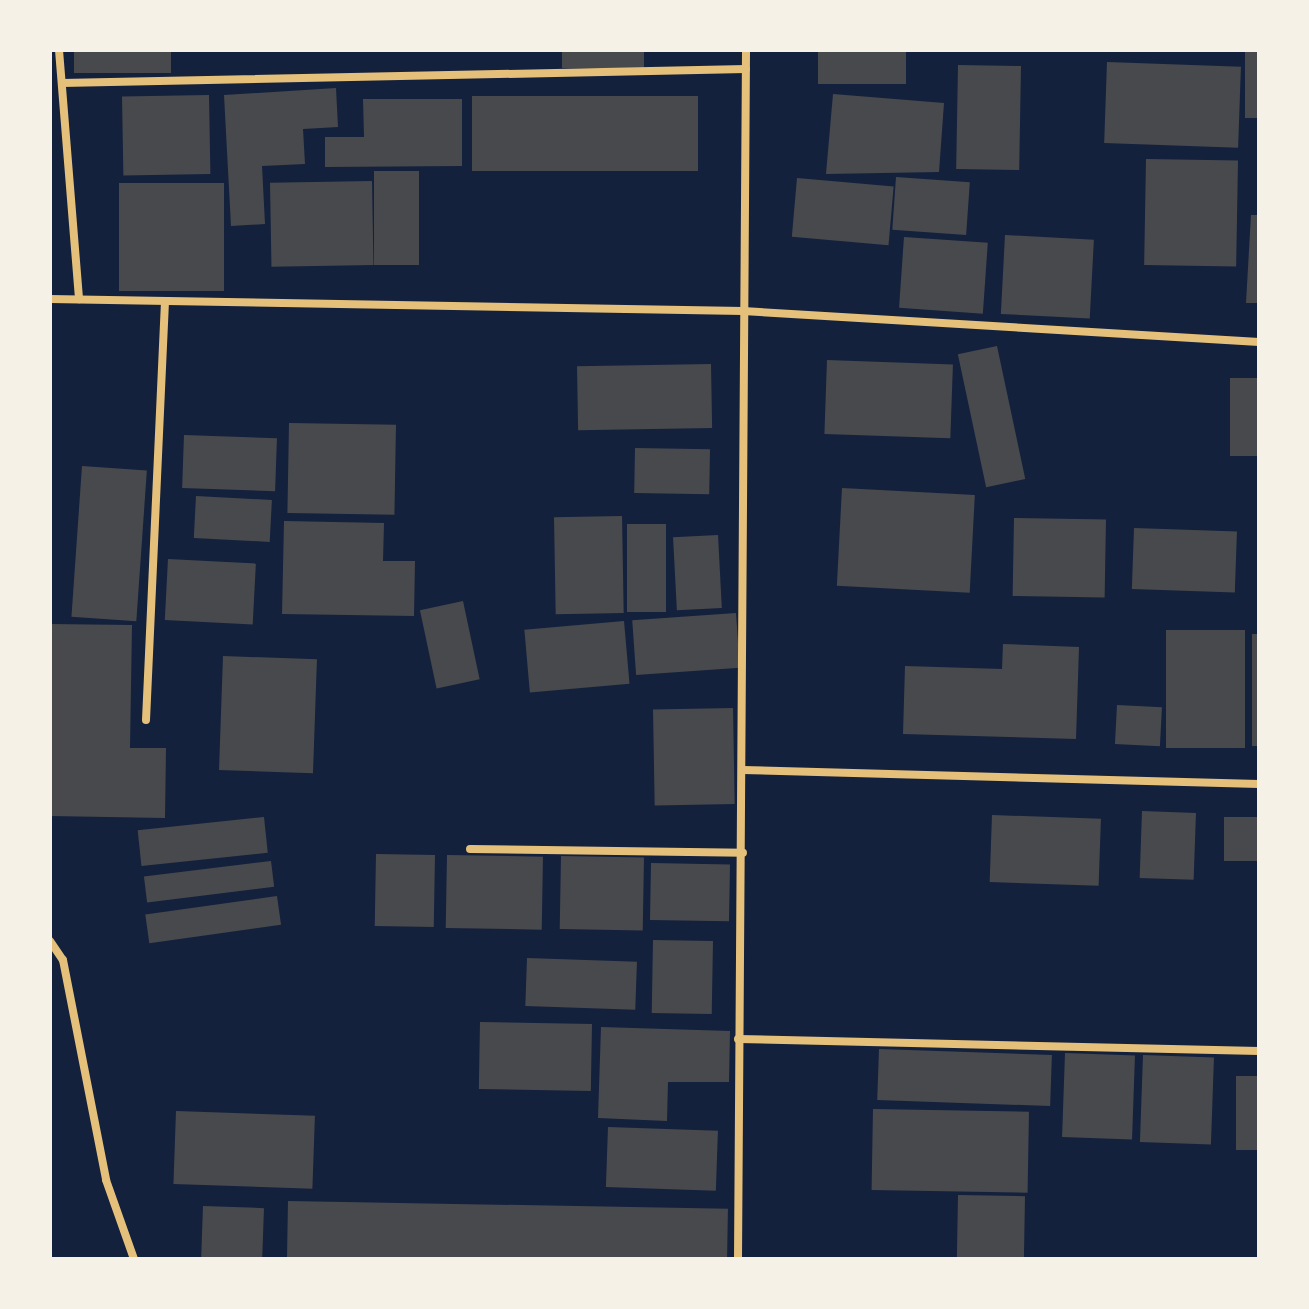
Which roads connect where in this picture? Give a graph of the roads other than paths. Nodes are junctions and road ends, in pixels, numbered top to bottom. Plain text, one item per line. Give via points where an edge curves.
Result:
1 (59, 50) edge
2 (746, 50) edge
3 (746, 69) junction
4 (62, 83) junction
5 (50, 299) edge
6 (79, 299) junction
7 (165, 301) junction
8 (743, 311) junction
9 (1259, 342) edge
10 (146, 720) dead end
11 (743, 770) junction
12 (1259, 784) edge
13 (470, 849) dead end
14 (743, 853) junction
15 (50, 941) edge
16 (738, 1039) junction
17 (1259, 1051) edge
18 (134, 1259) edge
19 (738, 1259) edge

1 - 4 street
2 - 3 street
3 - 4 street
3 - 8 street
4 - 6 street
5 - 6 street
6 - 7 street
7 - 8 street
7 - 10 street
8 - 9 street
8 - 11 street
11 - 12 street
11 - 14 street
13 - 14 street
14 - 16 street
15 - 18 street via 63,960 106,1180
16 - 17 street
16 - 19 street

